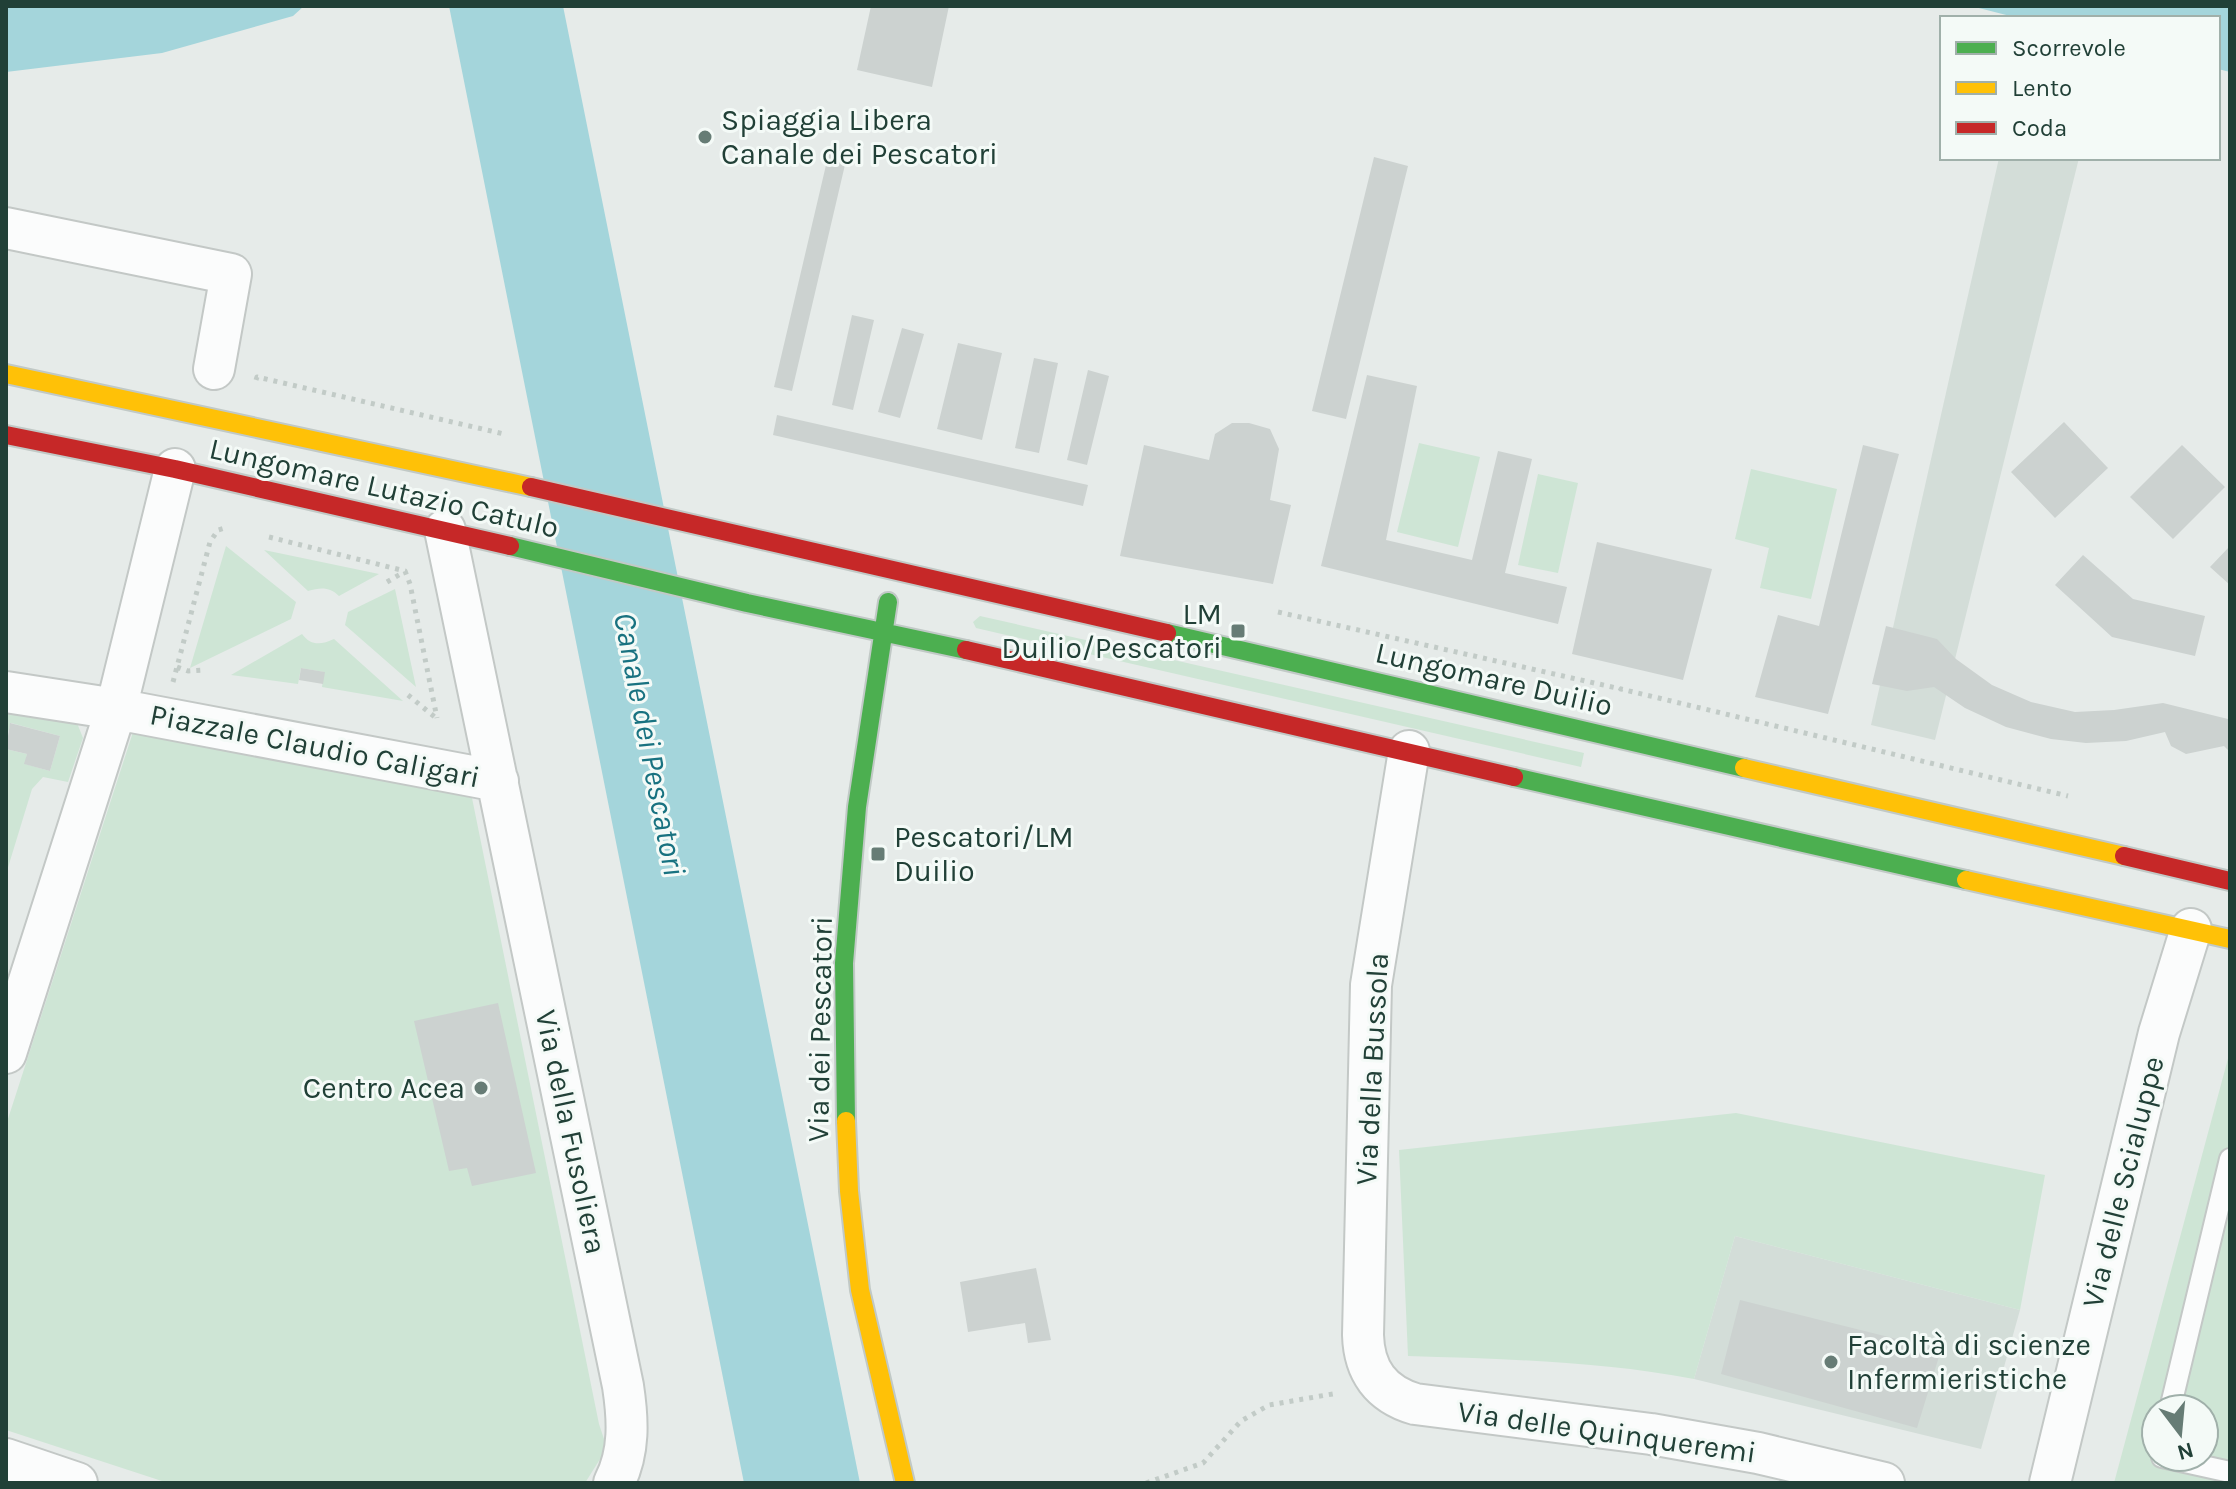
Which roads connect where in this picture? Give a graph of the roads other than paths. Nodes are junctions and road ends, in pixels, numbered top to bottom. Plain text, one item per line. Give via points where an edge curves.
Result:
1 (6, 228) edge
2 (214, 369) dead end
3 (6, 374) edge
4 (6, 435) edge
5 (175, 469) junction
6 (445, 530) junction
7 (744, 535) joint
8 (893, 573) junction
9 (882, 631) junction
10 (6, 692) edge
11 (116, 709) junction
12 (1409, 751) junction
13 (498, 781) junction
14 (2230, 881) edge
15 (2191, 929) junction
16 (2230, 939) edge
17 (6, 1053) edge
18 (2230, 1159) edge
19 (1380, 1386) joint
20 (2174, 1393) edge
21 (6, 1459) edge
22 (77, 1483) edge
23 (614, 1483) edge
24 (905, 1483) edge
25 (1884, 1483) edge
26 (2050, 1483) edge

1 - 2 street via 231,274
3 - 7 main road, Lungomare Lutazio Catulo via 246,422
4 - 5 main road, Lungomare Lutazio Catulo
5 - 6 main road, Lungomare Lutazio Catulo
5 - 11 street, Piazzale Claudio Caligari
6 - 9 main road, Lungomare Lutazio Catulo
6 - 13 street, Piazzale Claudio Caligari
7 - 8 main road, Lungomare Duilio
8 - 9 main road, Via dei Pescatori
8 - 14 main road, Lungomare Duilio
9 - 12 main road
9 - 24 main road, Via dei Pescatori via 857,807 844,963 846,1137 860,1290
10 - 11 street, Piazzale Claudio Caligari
11 - 13 street, Piazzale Claudio Caligari
11 - 17 street
12 - 15 main road
12 - 19 street, Via della Bussola via 1371,985 1363,1335 1364,1353
13 - 23 street, Via della Fusoliera via 623,1386 628,1431
15 - 16 main road
15 - 26 street, Via delle Scialuppe via 2159,1033
18 - 20 lane
19 - 25 street, Via delle Quinqueremi via 1415,1404 1663,1436
21 - 22 street

